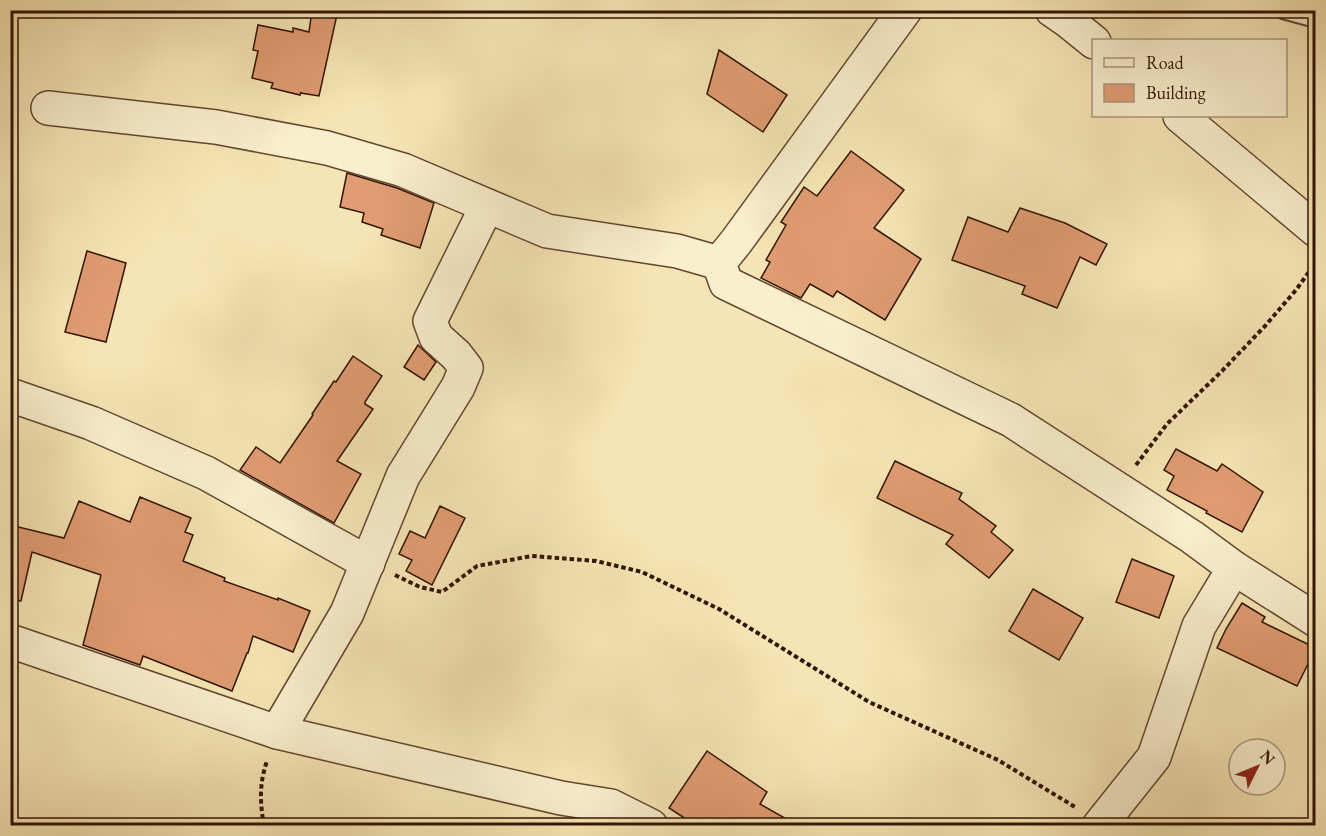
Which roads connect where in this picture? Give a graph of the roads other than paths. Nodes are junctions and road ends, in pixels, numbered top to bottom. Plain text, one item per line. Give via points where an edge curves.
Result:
1 (905, 10) edge
2 (1052, 10) edge
3 (1283, 10) edge
4 (1316, 19) edge
5 (1092, 40) edge
6 (48, 108) dead end
7 (1181, 117) edge
8 (487, 206) junction
9 (1316, 230) edge
10 (719, 263) junction
11 (10, 395) edge
12 (368, 563) junction
13 (1234, 568) junction
14 (1316, 620) edge
15 (10, 641) edge
16 (277, 732) junction
17 (1100, 824) edge
18 (651, 825) edge

1 - 10 street
2 - 5 street
3 - 4 lane
6 - 8 street via 216,127 327,148 402,170
7 - 9 street
8 - 10 street via 547,231 677,251
8 - 12 street via 430,321 436,337 466,368 403,476
10 - 13 street via 726,283 1011,420
11 - 12 street via 91,423 207,473
12 - 16 street via 347,613
13 - 14 street
13 - 17 street via 1199,626 1154,757
15 - 16 street
16 - 18 street via 610,806

